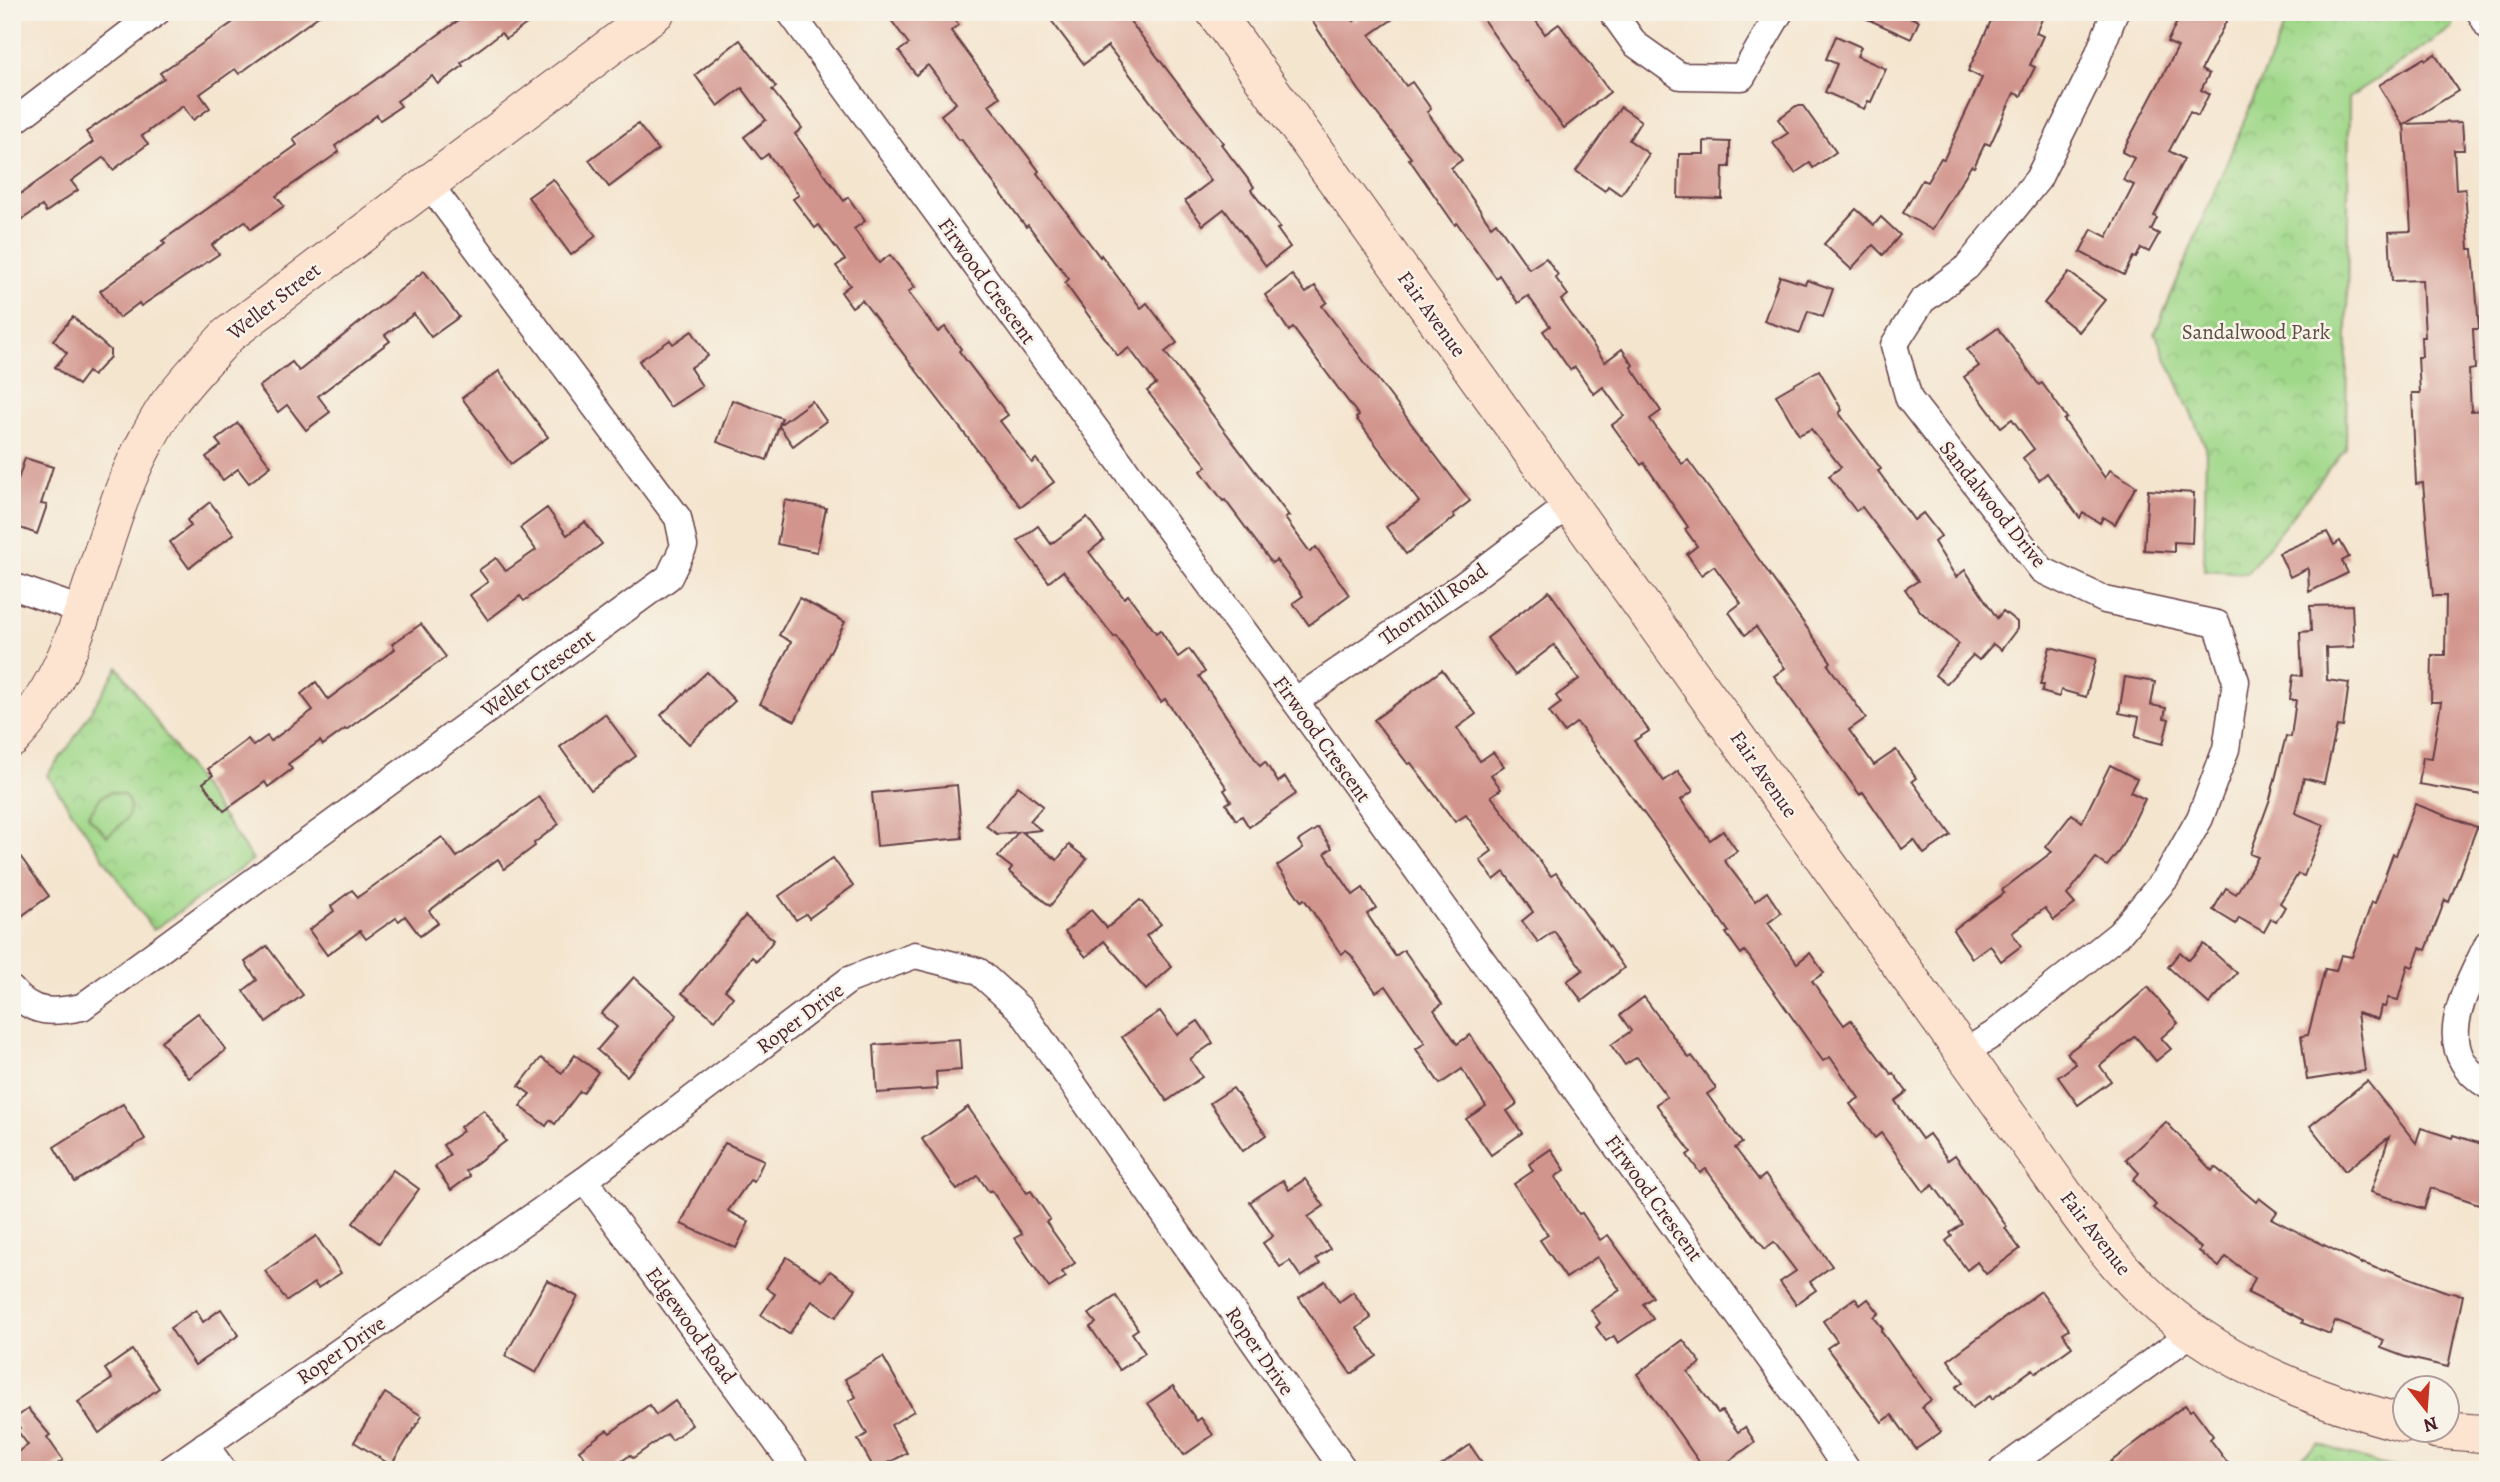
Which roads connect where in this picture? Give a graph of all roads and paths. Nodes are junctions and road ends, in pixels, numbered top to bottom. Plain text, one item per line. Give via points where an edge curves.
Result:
1 (157, 12) edge
2 (656, 12) edge
3 (790, 12) edge
4 (1215, 12) edge
5 (1612, 12) edge
6 (1780, 12) edge
7 (2115, 12) edge
8 (2480, 12) edge
9 (2488, 26) edge
10 (13, 120) edge
11 (429, 184) junction
12 (1569, 505) junction
13 (12, 586) edge
14 (84, 611) junction
15 (1295, 701) junction
16 (12, 739) edge
17 (2488, 943) edge
18 (12, 990) edge
19 (1963, 1053) junction
20 (2488, 1086) edge
21 (585, 1180) junction
22 (2193, 1332) junction
23 (2392, 1420) edge
24 (2462, 1432) edge
25 (2488, 1434) edge
26 (205, 1445) junction
27 (170, 1470) edge
28 (223, 1470) edge
29 (797, 1470) edge
30 (1344, 1470) edge
31 (1847, 1470) edge
32 (2002, 1470) edge

1 - 10 street
2 - 11 street, Weller Street
3 - 15 street, Firwood Crescent
4 - 12 street, Fair Avenue
5 - 6 street via 1635,44 1680,76 1742,77
7 - 19 street, Sandalwood Drive via 2038,179 1967,267 1922,301 1894,345 1909,399 2042,570 2105,600 2217,624 2236,681 2225,749 2200,818 2166,878 2119,934 1994,1034
8 - 9 street
11 - 14 street, Weller Street via 228,335 170,401 128,478
11 - 18 street, Weller Crescent via 678,518 684,546 669,577 82,1007 53,1013 22,1002
12 - 15 street, Thornhill Road via 1462,586
12 - 19 street, Fair Avenue
13 - 14 street
14 - 16 street, Weller Street via 60,671 28,723
15 - 31 street, Firwood Crescent
17 - 20 street via 2454,1025 2455,1046 2472,1075
19 - 22 street, Fair Avenue via 2108,1253 2153,1300
21 - 26 street, Roper Drive
21 - 29 street, Edgewood Road
21 - 30 street, Roper Drive via 849,980 915,955 978,971 1021,1010
22 - 23 street, Fair Avenue via 2238,1362 2284,1384
22 - 32 street
24 - 25 street
26 - 27 street, Roper Drive
26 - 28 street

